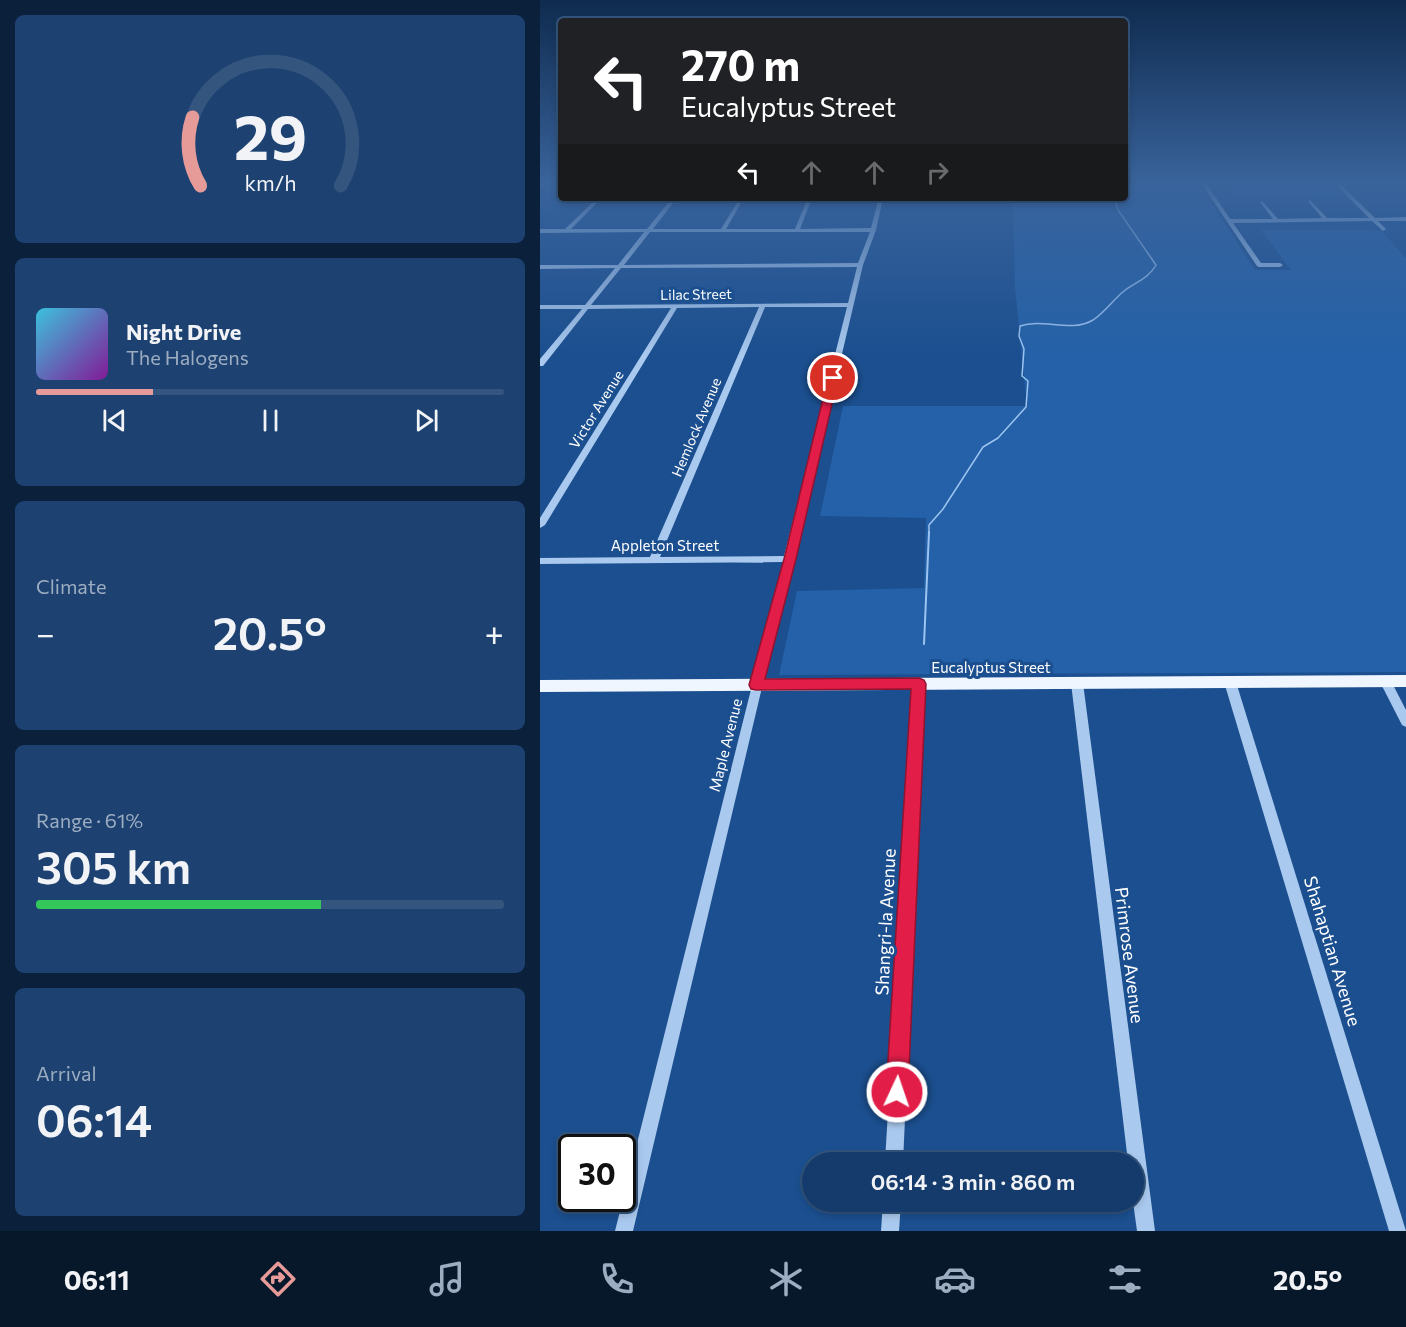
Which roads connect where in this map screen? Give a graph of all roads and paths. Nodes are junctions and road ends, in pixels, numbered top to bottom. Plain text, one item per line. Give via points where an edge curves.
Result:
1 (642, 240) edge
2 (869, 240) edge
3 (1242, 240) edge
4 (860, 265) junction
5 (1280, 265) dead end
6 (540, 267) edge
7 (619, 267) junction
8 (763, 305) junction
9 (851, 305) junction
10 (675, 306) junction
11 (540, 307) edge
12 (586, 307) junction
13 (540, 364) edge
14 (540, 525) edge
15 (790, 559) junction
16 (654, 560) junction
17 (540, 561) edge
18 (1386, 681) junction
19 (1406, 681) edge
20 (1230, 682) junction
21 (1077, 683) junction
22 (919, 684) junction
23 (756, 685) junction
24 (540, 686) edge
25 (1406, 722) edge
26 (895, 1152) edge
27 (891, 1212) edge
28 (624, 1231) edge
29 (890, 1231) edge
30 (1146, 1231) edge
31 (1398, 1231) edge

1 - 7 street
2 - 4 street, Maple Avenue
3 - 5 street via 1259,265
4 - 7 street
4 - 9 street, Maple Avenue
6 - 7 street
7 - 12 street
8 - 9 street, Lilac Street
8 - 10 street, Lilac Street
8 - 16 street, Hemlock Avenue
9 - 15 street, Maple Avenue
10 - 12 street, Lilac Street
10 - 14 street, Victor Avenue
11 - 12 street, Lilac Street
12 - 13 street
15 - 16 street, Appleton Street
15 - 23 street, Maple Avenue
16 - 17 street, Appleton Street
18 - 19 main road, Eucalyptus Street
18 - 20 main road, Eucalyptus Street
18 - 25 street
20 - 21 main road, Eucalyptus Street
20 - 31 street, Shahaptian Avenue
21 - 22 main road, Eucalyptus Street
21 - 30 street, Primrose Avenue
22 - 23 main road, Eucalyptus Street
22 - 26 street, Shangri-la Avenue
23 - 24 main road, Eucalyptus Street
23 - 28 street, Maple Avenue
27 - 29 street

